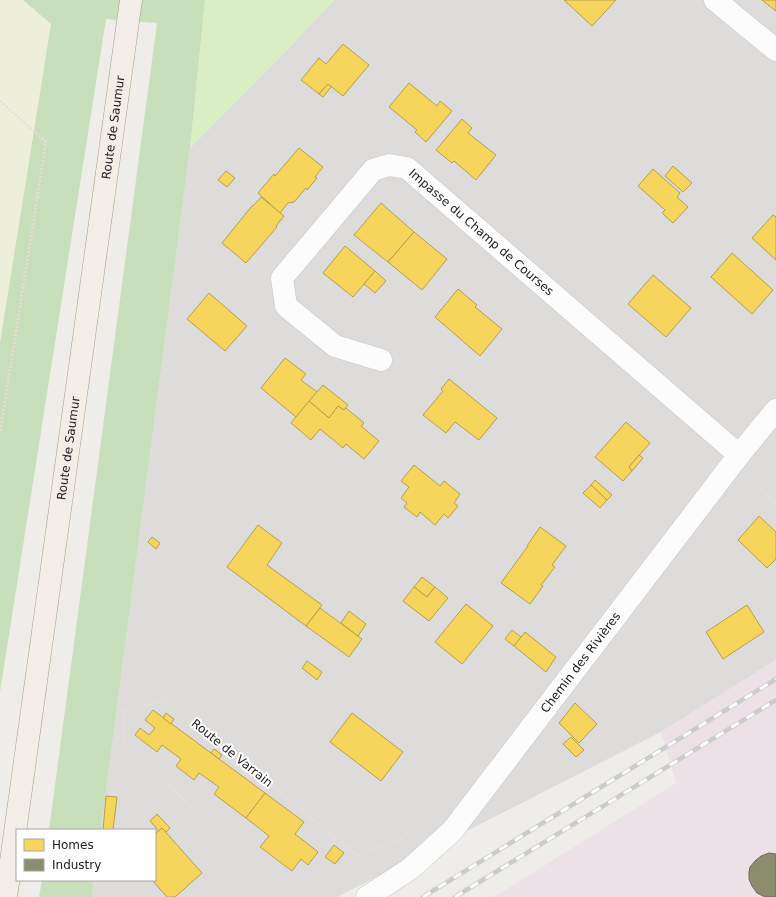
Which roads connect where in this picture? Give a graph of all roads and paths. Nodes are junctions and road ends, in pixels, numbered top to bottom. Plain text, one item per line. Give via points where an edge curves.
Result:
1 (131, 0) edge
2 (715, 0) edge
3 (776, 50) edge
4 (0, 101) edge
5 (381, 360) dead end
6 (776, 410) edge
7 (0, 433) edge
8 (740, 455) junction
9 (776, 505) edge
10 (214, 826) dead end
11 (414, 832) dead end
12 (6, 897) edge
13 (367, 897) edge

1 - 12 main road, Route de Saumur
2 - 3 street
4 - 7 path via 46,142
5 - 8 street, Impasse du Champ de Courses via 335,346 286,306 282,278 373,170 389,165 406,168
6 - 8 street, Chemin des Rivières
8 - 9 path via 751,482
8 - 13 street, Chemin des Rivières via 452,831 410,869
10 - 11 path, Route de Varrain via 123,746 125,711 165,699 358,856

